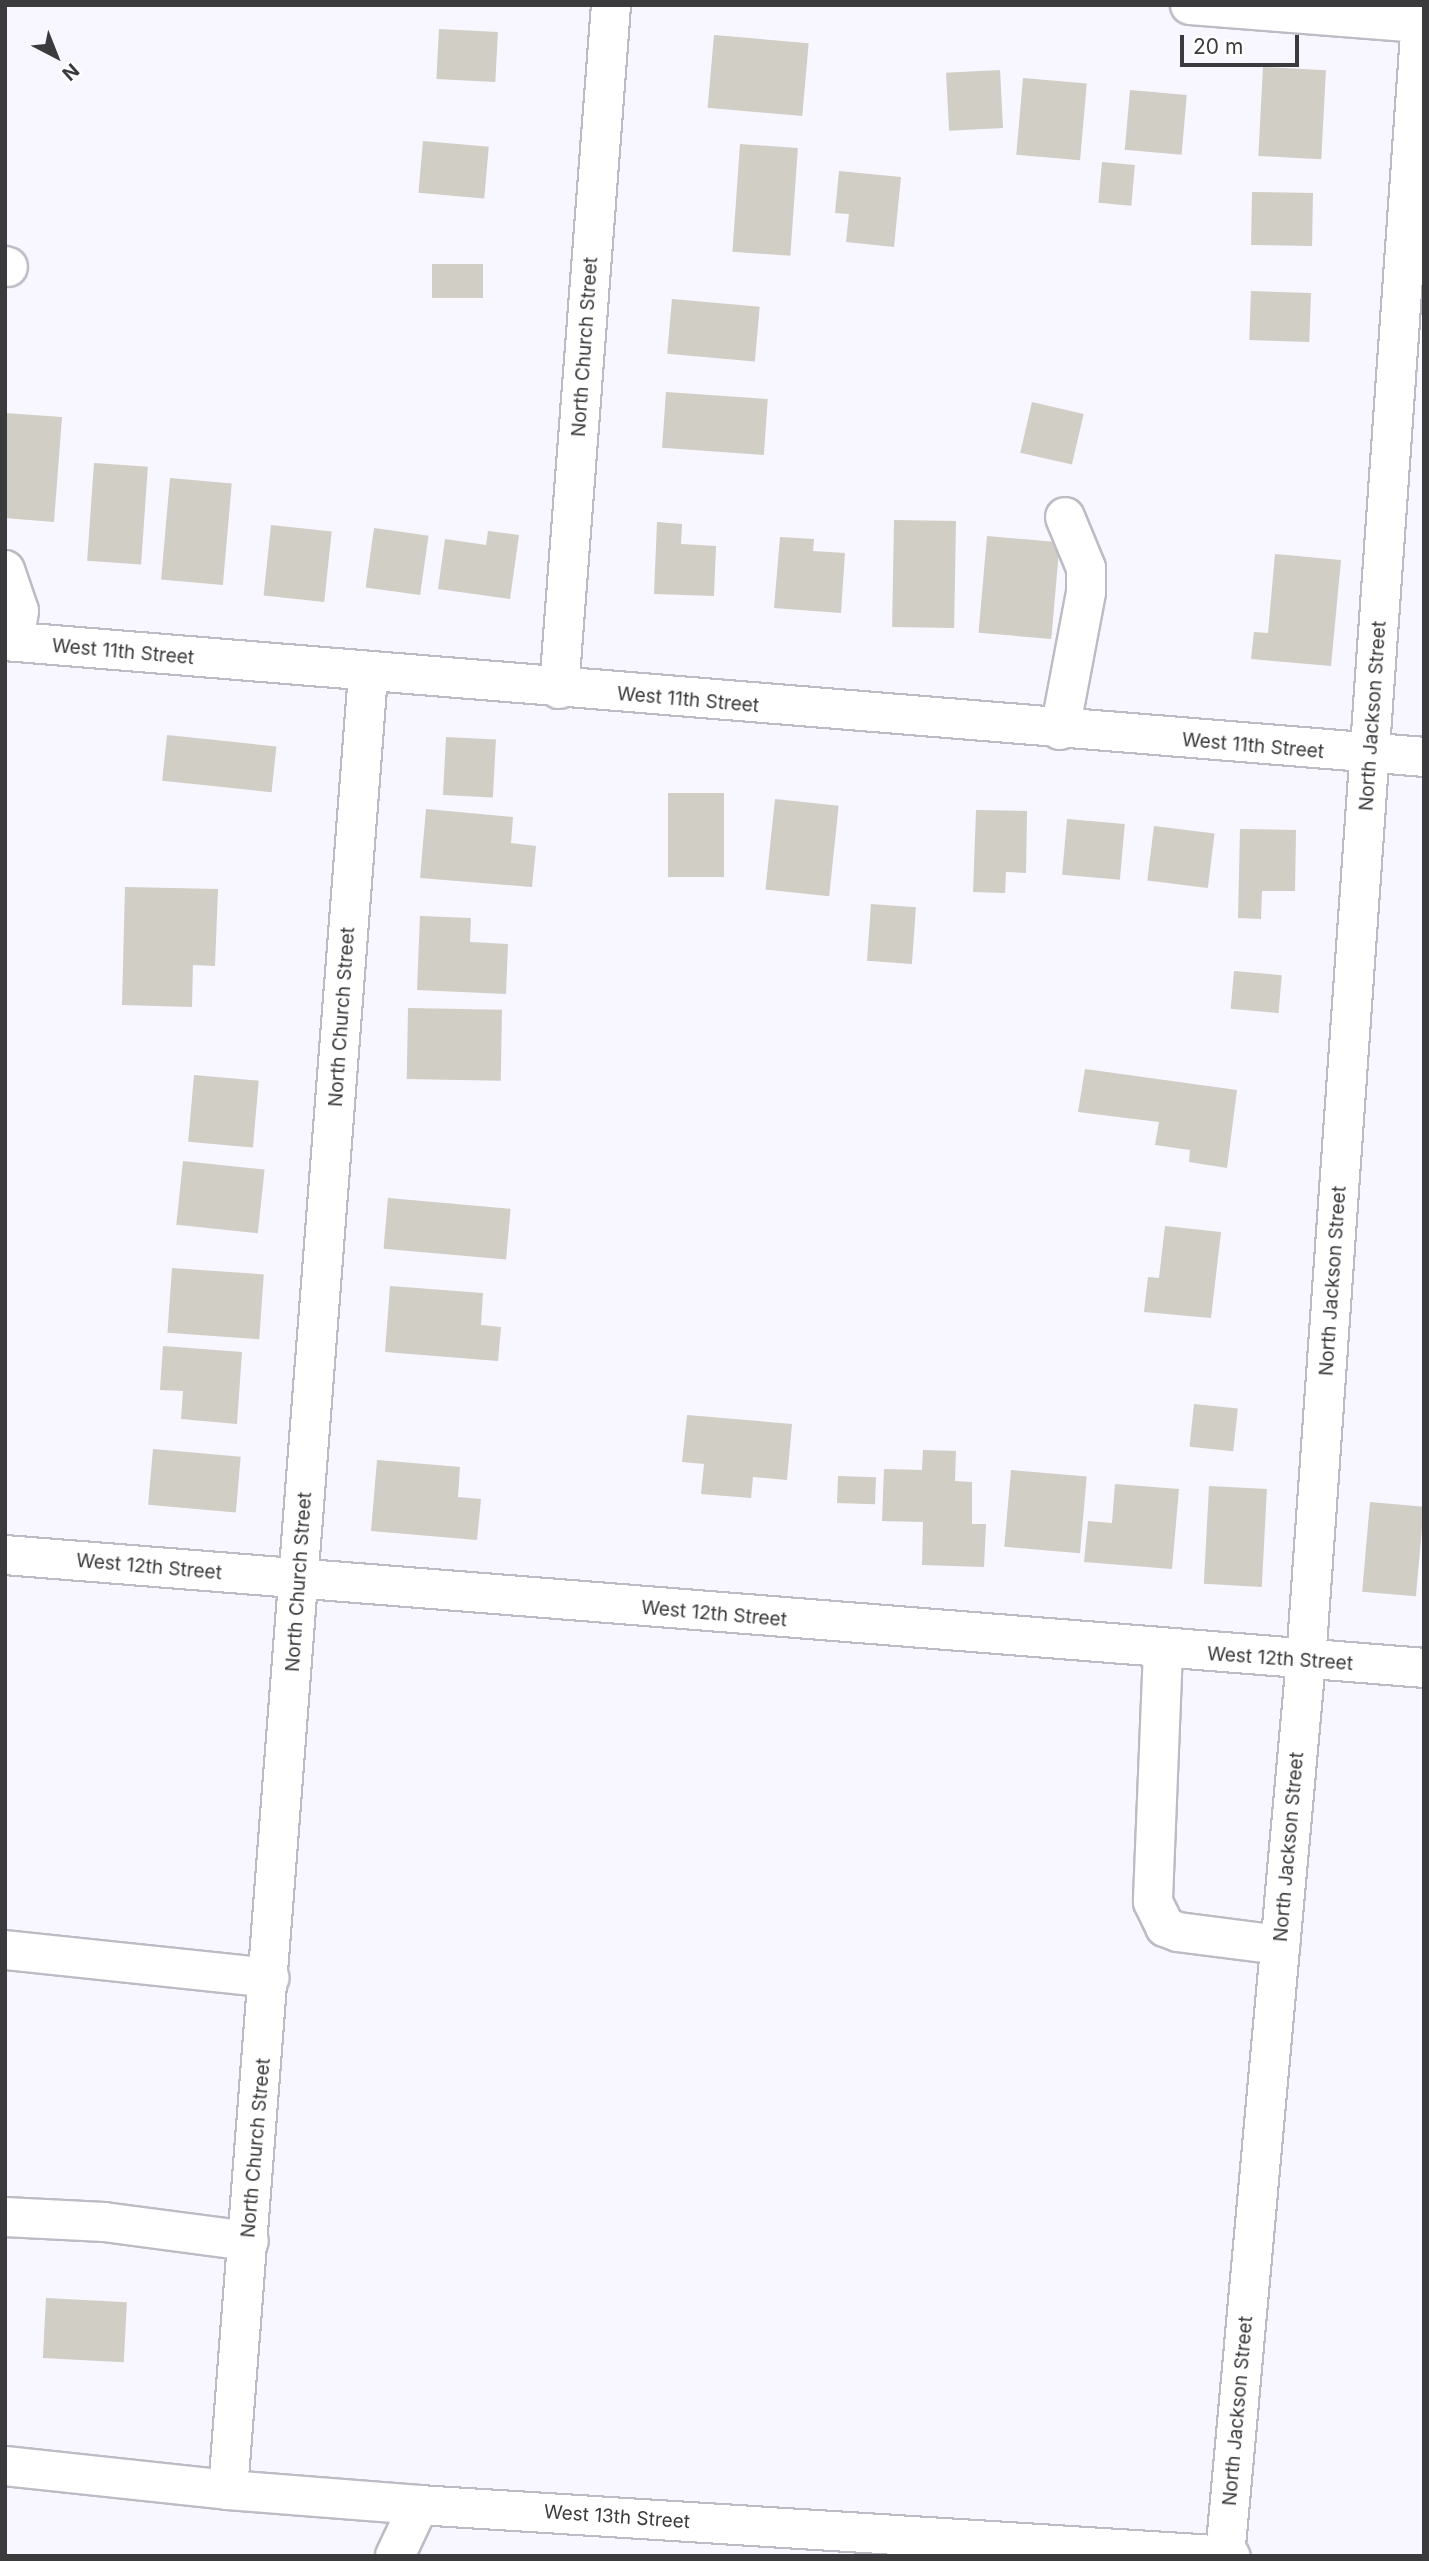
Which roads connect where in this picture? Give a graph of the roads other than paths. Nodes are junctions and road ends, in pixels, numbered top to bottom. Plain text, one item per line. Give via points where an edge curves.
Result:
1 (611, 5) edge
2 (1190, 5) edge
3 (1421, 14) edge
4 (1065, 517) dead end
5 (5, 570) edge
6 (10, 641) edge
7 (368, 674) junction
8 (559, 689) junction
9 (1060, 730) junction
10 (1370, 756) junction
11 (1424, 757) edge
12 (5, 1555) edge
13 (299, 1580) junction
14 (1163, 1650) junction
15 (1306, 1661) junction
16 (1424, 1668) edge
17 (1280, 1945) junction
18 (5, 1950) edge
19 (270, 1978) junction
20 (5, 2217) edge
21 (249, 2241) junction
22 (5, 2466) edge
23 (228, 2490) junction
24 (419, 2505) junction
25 (395, 2556) edge
26 (1226, 2556) edge

1 - 8 street, North Church Street
2 - 3 street
3 - 10 street, North Jackson Street
4 - 9 street via 1086,568 1086,592
5 - 6 street via 19,611
6 - 7 street, West 11th Street
7 - 8 street, West 11th Street
7 - 13 street, North Church Street
8 - 9 street, West 11th Street
9 - 10 street, West 11th Street
10 - 11 street, West 11th Street
10 - 15 street, North Jackson Street
12 - 13 street, West 12th Street
13 - 14 street, West 12th Street
13 - 19 street, North Church Street
14 - 15 street, West 12th Street
14 - 17 street via 1153,1902 1165,1927 1178,1932
15 - 16 street, West 12th Street
15 - 17 street, North Jackson Street
17 - 26 street, North Jackson Street
18 - 19 street
19 - 21 street, North Church Street
20 - 21 street via 104,2222
21 - 23 street, North Church Street
22 - 23 street, West 13th Street
23 - 24 street, West 13th Street
24 - 25 street
24 - 26 street, West 13th Street

